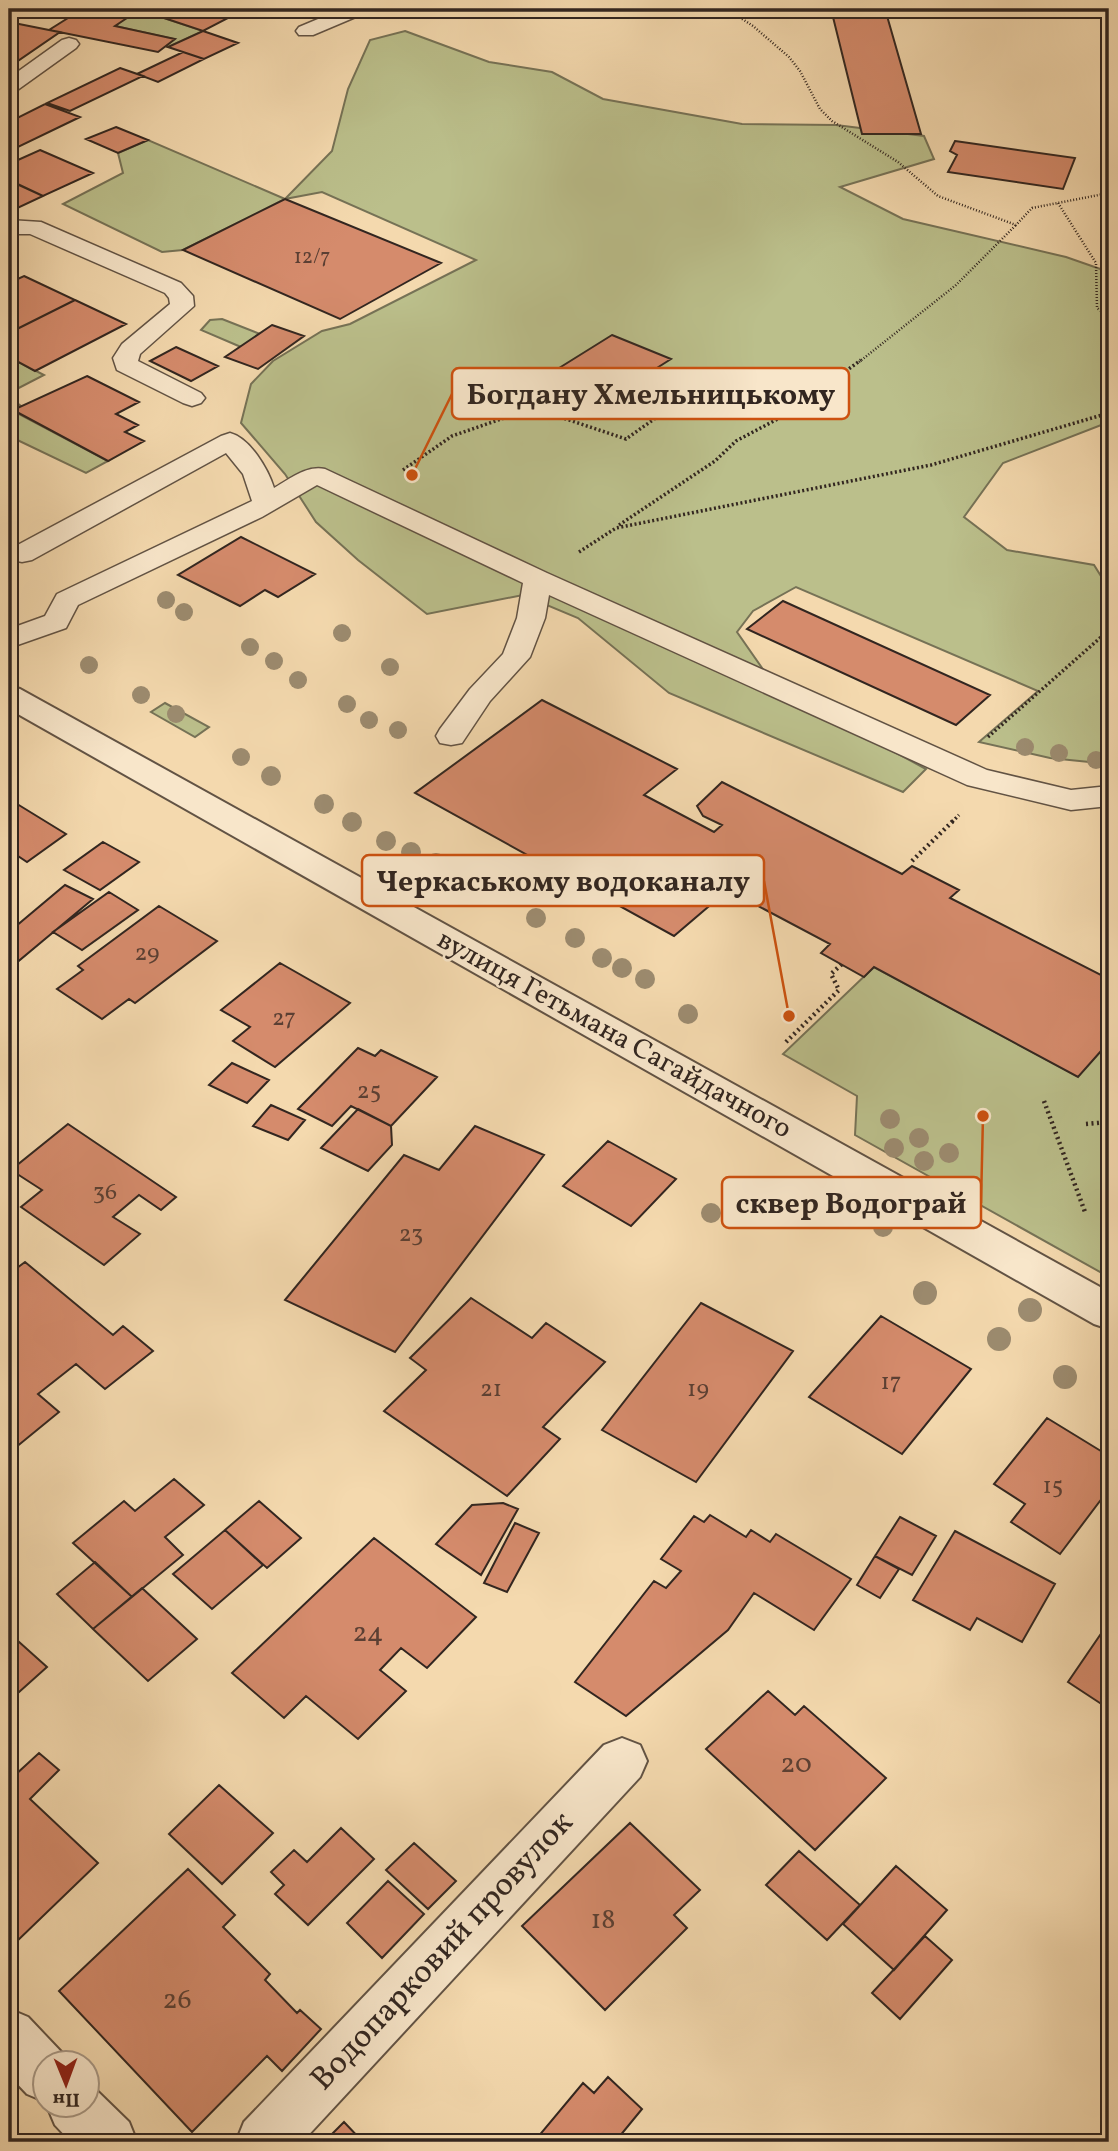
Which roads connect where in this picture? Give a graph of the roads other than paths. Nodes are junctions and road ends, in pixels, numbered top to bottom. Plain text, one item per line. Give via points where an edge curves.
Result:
1 (358, 9) edge
2 (306, 31) dead end
3 (69, 44) dead end
4 (9, 87) edge
5 (9, 226) edge
6 (192, 398) dead end
7 (266, 503) junction
8 (22, 555) dead end
9 (537, 579) junction
10 (9, 639) edge
11 (9, 696) edge
12 (451, 736) dead end
13 (1109, 796) edge
14 (1109, 1312) edge
15 (622, 1761) dead end
16 (9, 2036) edge
17 (32, 2060) edge
18 (88, 2120) edge
19 (109, 2142) edge
20 (264, 2142) edge

1 - 2 lane
3 - 4 lane
5 - 6 lane via 33,227 173,288 181,296 182,306 131,349 126,365
7 - 8 lane via 256,473 230,440
7 - 9 lane via 316,475
7 - 10 lane via 67,600 56,622
9 - 12 lane via 531,618 516,657 480,695
9 - 13 lane via 978,778 1071,800
11 - 14 street, вулиця Гетьмана Сагайдачного
15 - 20 street, Водопарковий провулок
16 - 17 street
18 - 19 street

